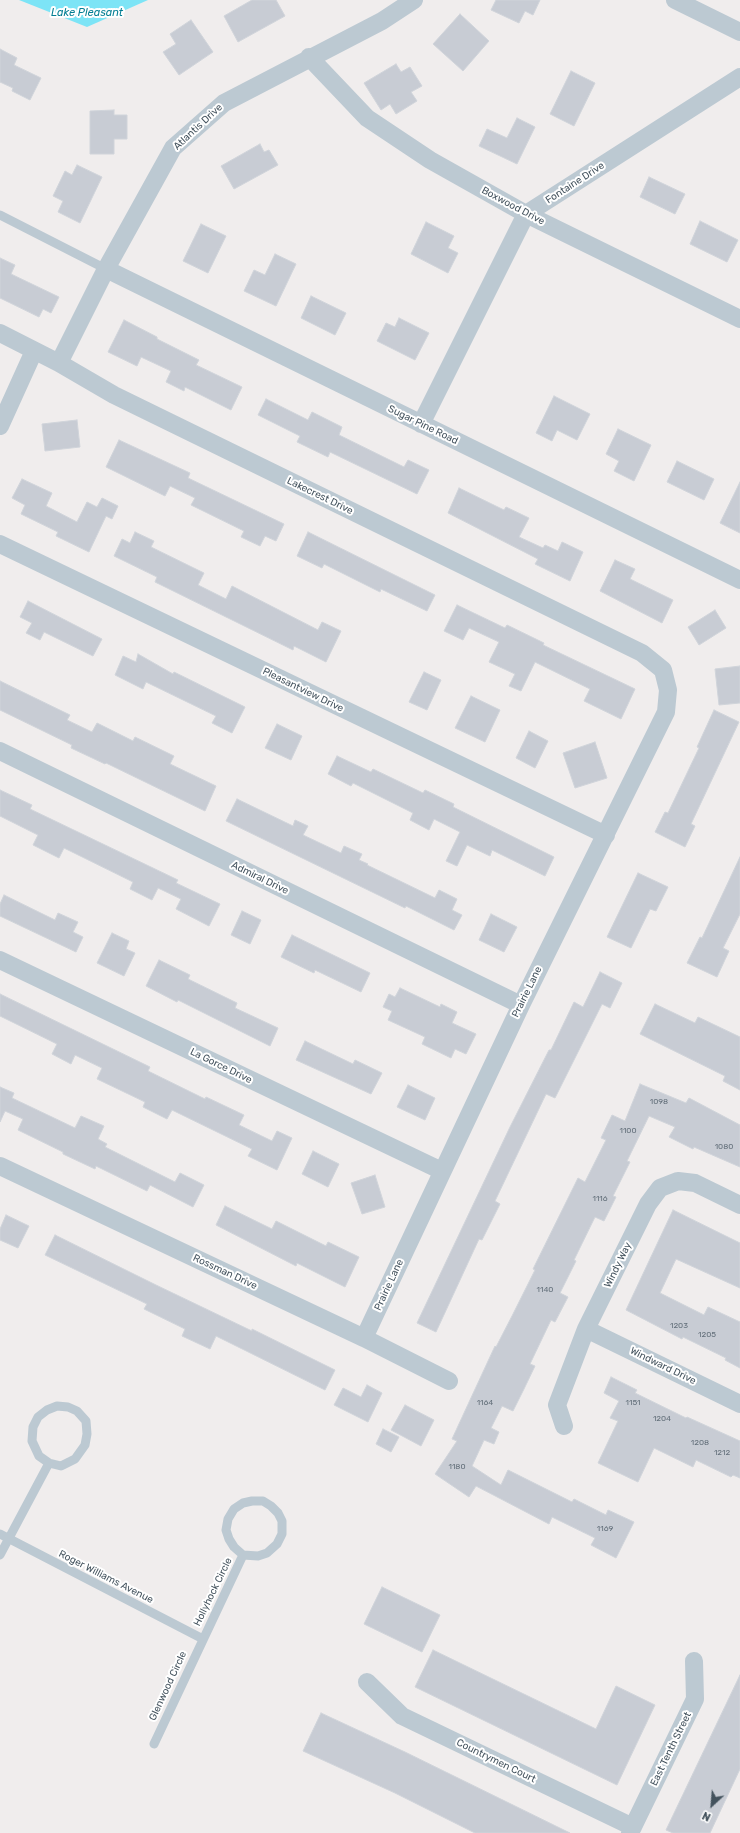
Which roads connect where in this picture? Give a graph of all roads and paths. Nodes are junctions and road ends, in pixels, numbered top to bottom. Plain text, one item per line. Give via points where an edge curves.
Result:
1 (414, 0) edge
2 (675, 0) edge
3 (740, 32) edge
4 (309, 57) junction
5 (740, 77) edge
6 (0, 214) edge
7 (526, 214) junction
8 (106, 269) junction
9 (740, 319) edge
10 (0, 334) edge
11 (34, 351) junction
12 (59, 363) junction
13 (421, 424) junction
14 (0, 426) edge
15 (0, 544) edge
16 (740, 580) edge
17 (642, 653) joint
18 (0, 751) edge
19 (606, 835) junction
20 (0, 960) edge
21 (521, 1005) junction
22 (0, 1166) edge
23 (442, 1171) junction
24 (740, 1205) edge
25 (586, 1329) junction
26 (364, 1338) junction
27 (449, 1381) dead end
28 (740, 1404) edge
29 (564, 1426) dead end
30 (49, 1463) junction
31 (4, 1536) edge
32 (0, 1555) edge
33 (242, 1555) junction
34 (203, 1639) junction
35 (694, 1661) dead end
36 (367, 1682) dead end
37 (154, 1744) dead end
38 (632, 1830) edge

1 - 4 street, Atlantis Drive via 382,21
2 - 3 street
4 - 7 street, Boxwood Drive via 367,118 430,160
4 - 8 street, Atlantis Drive via 224,103 173,148
5 - 7 street, Fontaine Drive
6 - 8 lane
7 - 9 street, Boxwood Drive
7 - 13 street
8 - 12 street, Atlantis Drive
8 - 13 street, Sugar Pine Road
10 - 11 street, Lakecrest Drive
11 - 12 street, Lakecrest Drive
11 - 14 street
12 - 17 street, Lakecrest Drive via 114,395
13 - 16 street, Sugar Pine Road
15 - 19 street, Pleasantview Drive
17 - 19 street, Prairie Lane via 663,670 668,690 666,712
18 - 21 street, Admiral Drive
19 - 21 street, Prairie Lane
20 - 23 street, La Gorce Drive
21 - 23 street, Prairie Lane
22 - 26 street, Rossman Drive
23 - 26 street, Prairie Lane
24 - 25 street, Windy Way via 695,1183 678,1181 660,1188 648,1204
25 - 28 street, Windward Drive
25 - 29 street, Windy Way via 557,1405
26 - 27 street, Rossman Drive
30 - 30 lane via 62,1466 75,1459 85,1445 86,1421 77,1411 68,1407 57,1406 46,1410 32,1427 32,1441 39,1456
30 - 31 lane
31 - 32 lane
31 - 34 lane, Roger Williams Avenue
33 - 33 lane, Hollyhock Circle via 258,1556 267,1553 277,1544 282,1534 282,1521 278,1513 263,1501 243,1503 234,1509 228,1519 226,1530 229,1539
33 - 34 lane, Hollyhock Circle
34 - 37 lane, Glenwood Circle
35 - 38 street, East Tenth Street via 696,1699
36 - 38 street, Countrymen Court via 402,1716

